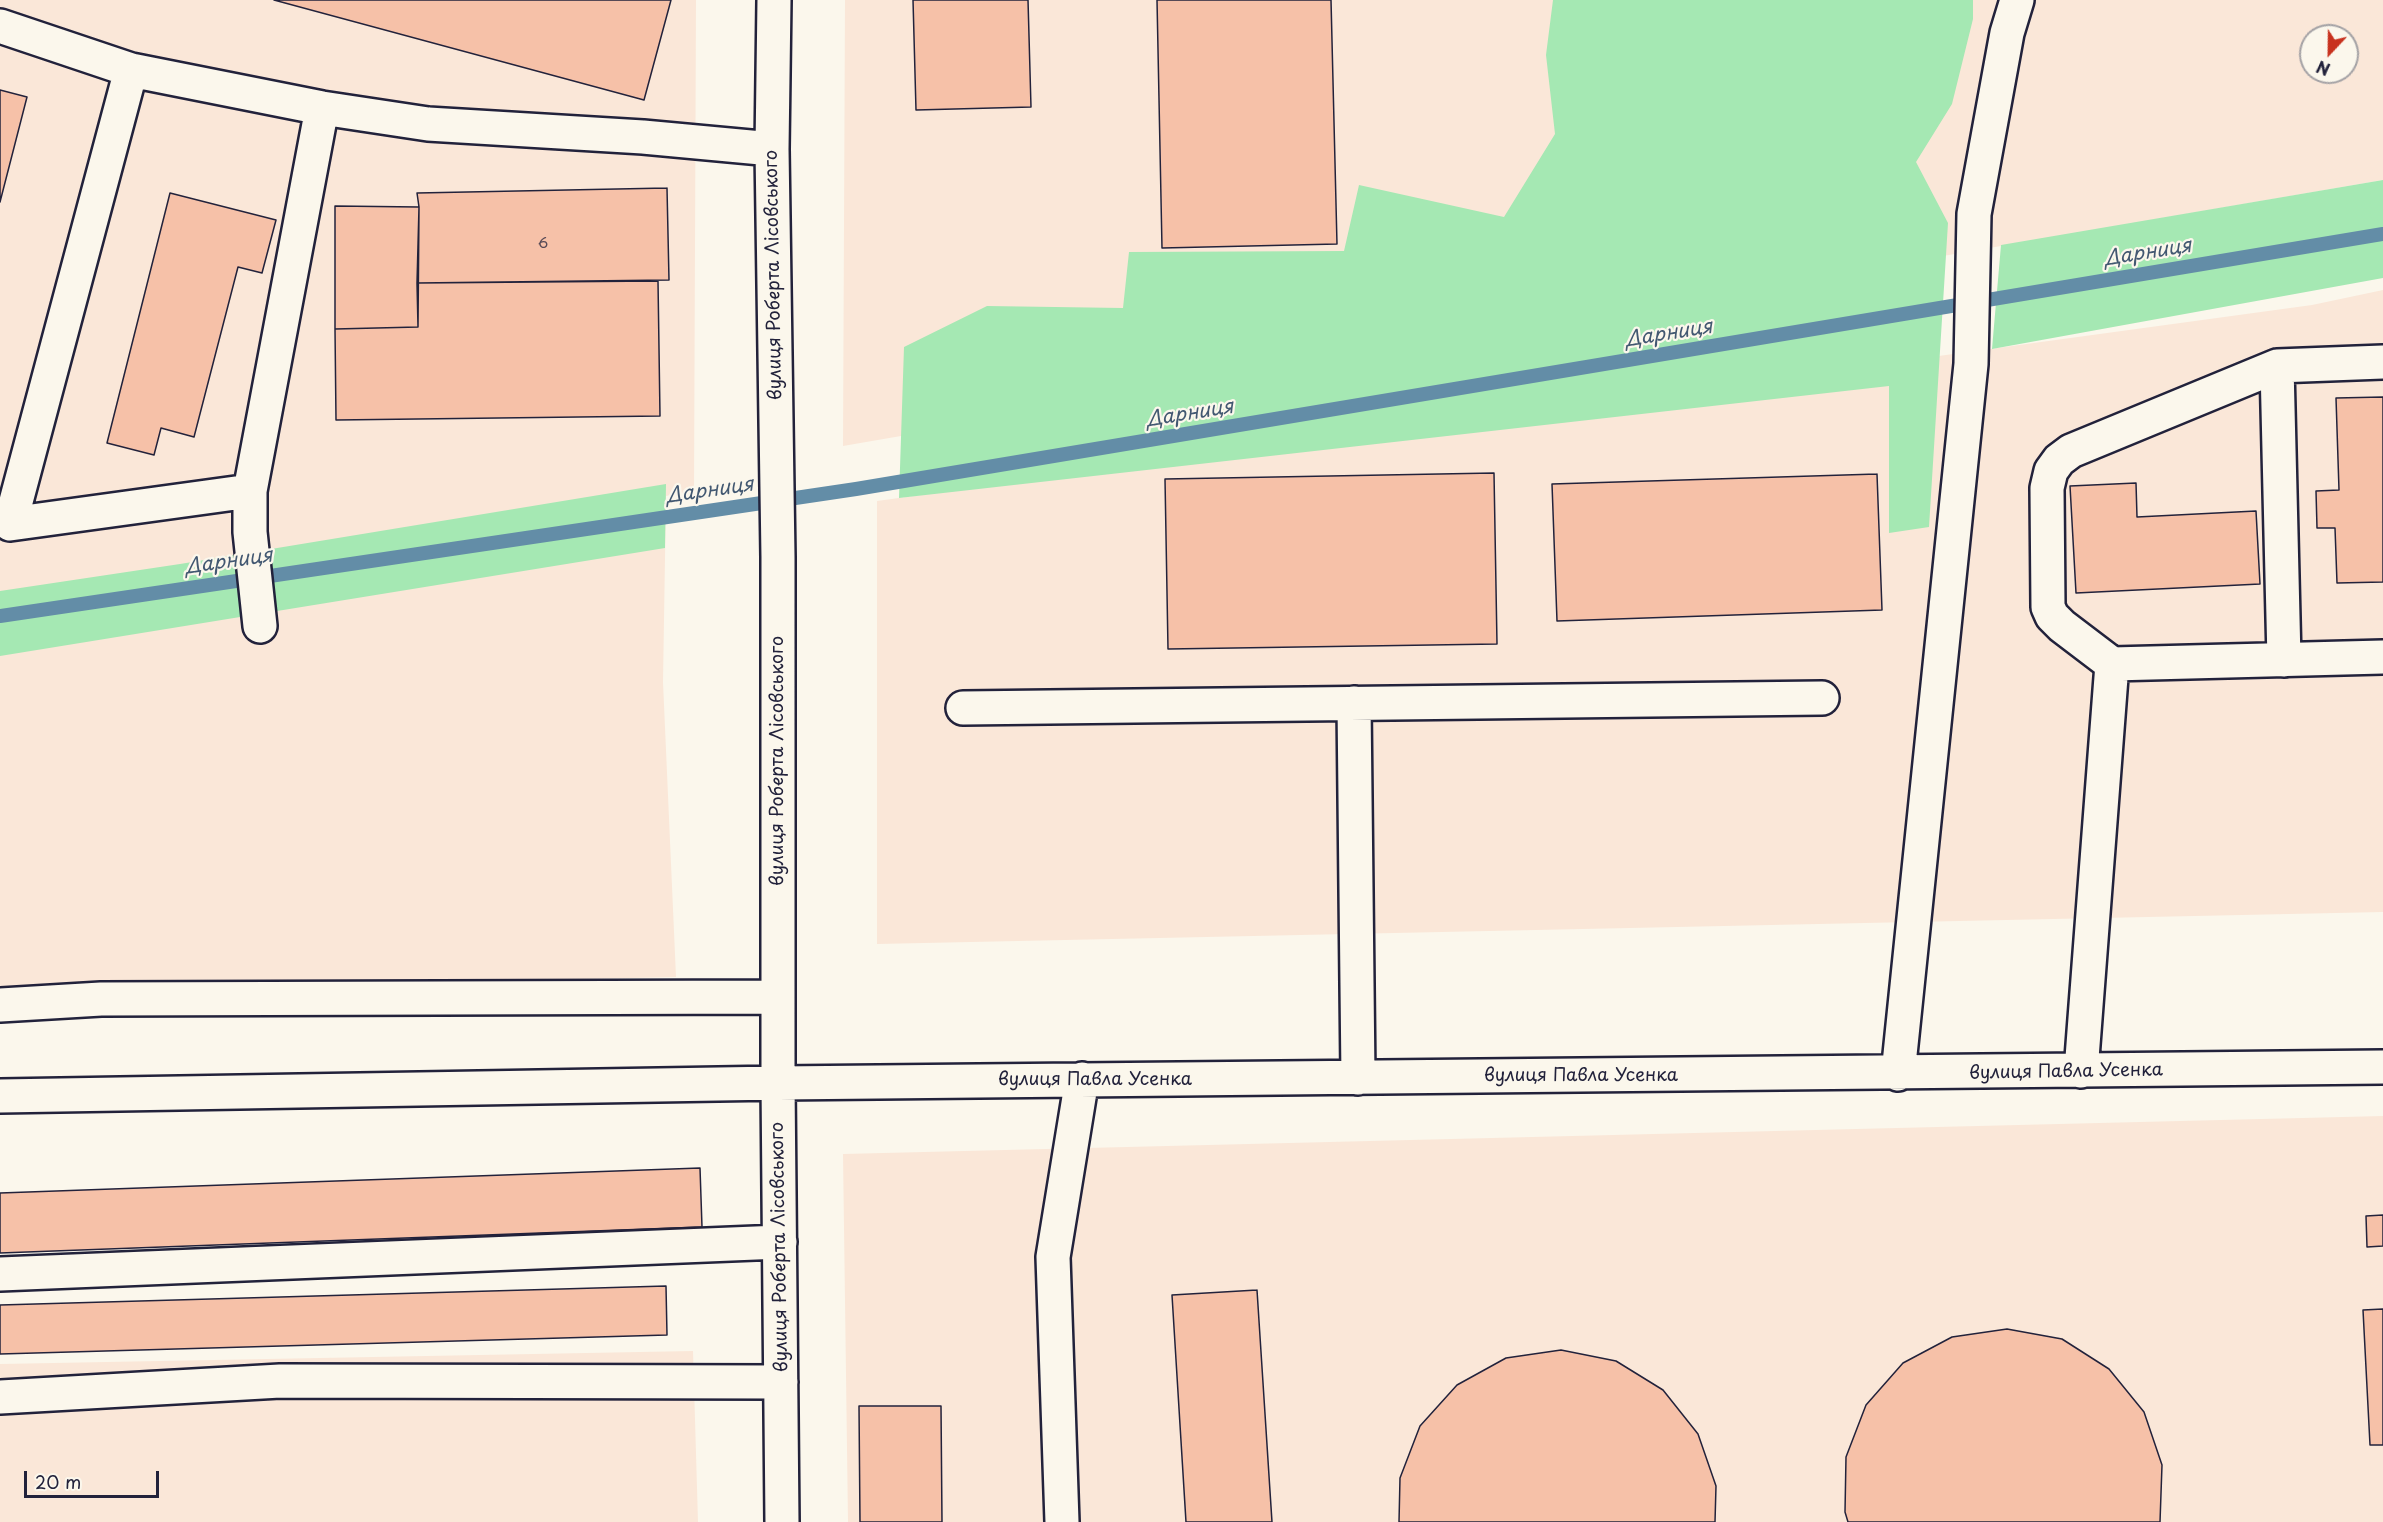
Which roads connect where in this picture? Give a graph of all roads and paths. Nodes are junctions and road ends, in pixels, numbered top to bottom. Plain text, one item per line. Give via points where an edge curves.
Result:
1 (774, 0) edge
2 (2017, 0) edge
3 (0, 26) edge
4 (130, 70) junction
5 (322, 108) junction
6 (772, 148) junction
7 (2383, 362) edge
8 (2277, 366) junction
9 (250, 491) junction
10 (5, 525) edge
11 (260, 626) dead end
12 (2383, 657) edge
13 (2284, 660) junction
14 (2112, 664) junction
15 (1822, 698) dead end
16 (1354, 703) junction
17 (963, 708) dead end
18 (778, 997) junction
19 (0, 1005) edge
20 (2383, 1067) edge
21 (2081, 1071) junction
22 (1898, 1074) junction
23 (1358, 1078) junction
24 (1082, 1079) junction
25 (778, 1083) junction
26 (0, 1096) edge
27 (780, 1242) junction
28 (0, 1274) edge
29 (781, 1382) junction
30 (0, 1397) edge
31 (782, 1522) edge
32 (1062, 1522) edge

1 - 6 street, вулиця Роберта Лісовського
2 - 22 street via 2007,33 1974,214 1971,364
3 - 4 street
4 - 5 street
4 - 10 street
5 - 6 street via 428,124
5 - 9 street
6 - 18 street, вулиця Роберта Лісовського via 778,557
7 - 8 street
8 - 13 street
8 - 14 street via 2072,451 2050,471 2048,607 2062,626
9 - 10 street
9 - 11 street via 249,532
12 - 13 street
13 - 14 street
14 - 21 street
15 - 16 street
16 - 17 street
16 - 23 street
18 - 19 street via 100,999
18 - 25 street, вулиця Роберта Лісовського
20 - 21 street, вулиця Павла Усенка
21 - 22 street, вулиця Павла Усенка
22 - 23 street, вулиця Павла Усенка
23 - 24 street, вулиця Павла Усенка
24 - 25 street, вулиця Павла Усенка
24 - 32 street via 1053,1257
25 - 26 street, вулиця Павла Усенка
25 - 27 street, вулиця Роберта Лісовського
27 - 28 street
27 - 29 street, вулиця Роберта Лісовського
29 - 30 street via 280,1381
29 - 31 street, вулиця Роберта Лісовського

